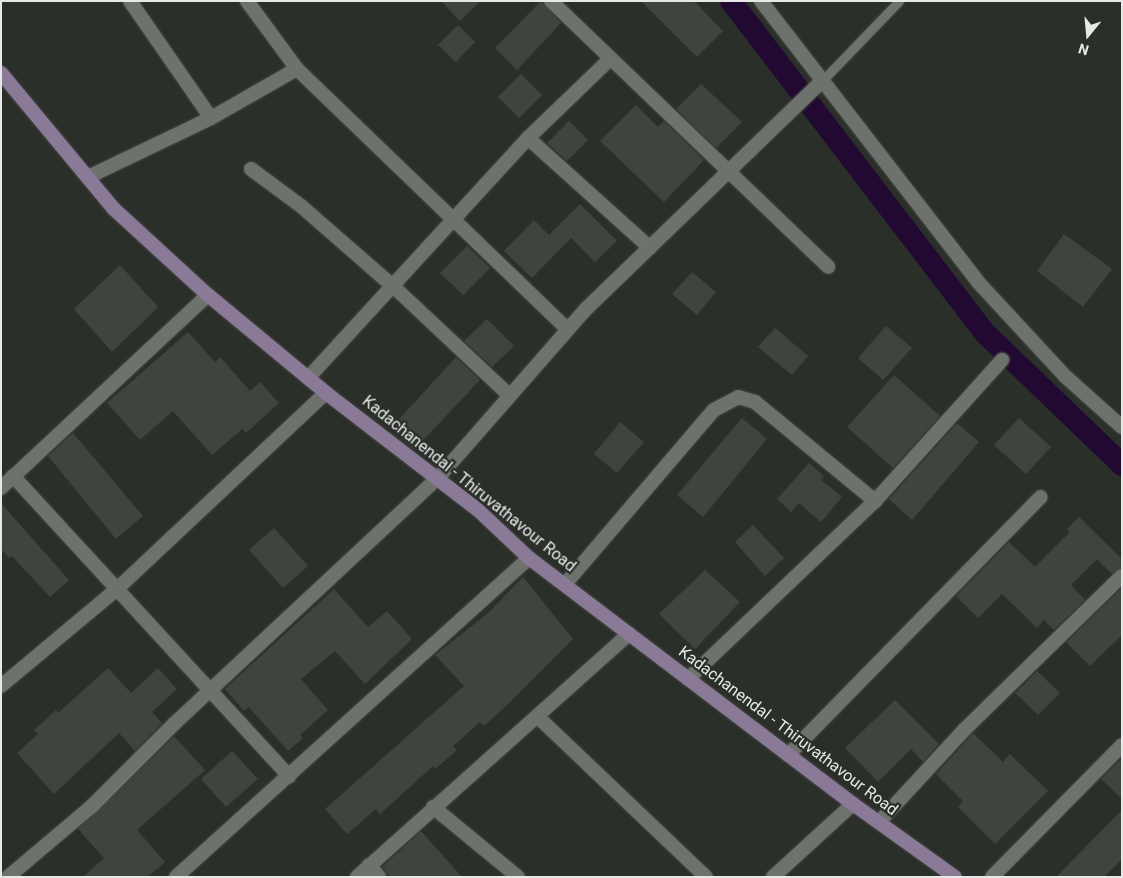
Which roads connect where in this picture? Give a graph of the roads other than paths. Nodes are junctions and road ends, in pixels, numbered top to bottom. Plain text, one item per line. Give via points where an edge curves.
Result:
1 (130, 1) edge
2 (247, 1) edge
3 (551, 1) edge
4 (761, 1) edge
5 (899, 1) edge
6 (609, 60) junction
7 (297, 69) junction
8 (1, 73) edge
9 (817, 86) junction
10 (211, 118) junction
11 (528, 138) junction
12 (251, 169) dead end
13 (729, 172) junction
14 (88, 177) junction
15 (454, 220) junction
16 (650, 248) junction
17 (828, 267) dead end
18 (394, 287) junction
19 (208, 295) junction
20 (567, 329) junction
21 (1002, 360) dead end
22 (308, 378) junction
23 (326, 393) junction
24 (509, 395) junction
25 (1122, 427) edge
26 (13, 476) junction
27 (438, 478) junction
28 (1, 488) edge
29 (1041, 497) dead end
30 (875, 501) junction
31 (529, 558) junction
32 (1122, 576) edge
33 (566, 583) junction
34 (118, 588) junction
35 (629, 634) junction
36 (688, 678) junction
37 (1, 686) edge
38 (210, 692) junction
39 (538, 717) junction
40 (1122, 744) edge
41 (788, 755) junction
42 (289, 776) junction
43 (853, 804) junction
44 (433, 807) junction
45 (880, 821) junction
46 (369, 866) junction
47 (8, 877) edge
48 (176, 877) edge
49 (357, 877) edge
50 (380, 877) edge
51 (518, 877) edge
52 (706, 877) edge
53 (773, 877) edge
54 (955, 877) edge
55 (992, 877) edge

1 - 10 street
2 - 7 street
3 - 6 street
4 - 9 street
5 - 9 lane
6 - 11 street
6 - 13 street
7 - 10 street
7 - 15 street
8 - 14 main road, Kadachanendal - Thiruvathavour Road
9 - 13 street
9 - 25 street via 978,282 1066,377
10 - 14 street
11 - 15 street
11 - 16 street
12 - 18 street via 301,206
13 - 16 street
13 - 17 street
14 - 19 main road, Kadachanendal - Thiruvathavour Road via 114,209
15 - 18 street
15 - 20 street
16 - 20 street
18 - 22 street
18 - 24 street
19 - 22 main road, Kadachanendal - Thiruvathavour Road
19 - 26 street
20 - 24 street
21 - 30 street
22 - 23 main road, Kadachanendal - Thiruvathavour Road
23 - 27 main road, Kadachanendal - Thiruvathavour Road
23 - 34 street
24 - 27 street
26 - 28 street
26 - 34 street
27 - 31 main road, Kadachanendal - Thiruvathavour Road
27 - 38 street
29 - 41 street
30 - 33 street via 755,402 738,397 714,410
30 - 36 street
31 - 33 main road, Kadachanendal - Thiruvathavour Road
31 - 42 street
32 - 45 street via 965,729
33 - 35 main road, Kadachanendal - Thiruvathavour Road
34 - 37 street
34 - 38 street
35 - 36 main road, Kadachanendal - Thiruvathavour Road
35 - 39 street
36 - 41 main road, Kadachanendal - Thiruvathavour Road
38 - 42 street
38 - 47 street via 92,806
39 - 44 street
39 - 52 street
40 - 55 street
41 - 43 main road, Kadachanendal - Thiruvathavour Road
42 - 48 street
43 - 45 main road, Kadachanendal - Thiruvathavour Road
43 - 53 street
44 - 46 street
44 - 51 street
45 - 54 main road, Kadachanendal - Thiruvathavour Road
46 - 49 street
46 - 50 street

